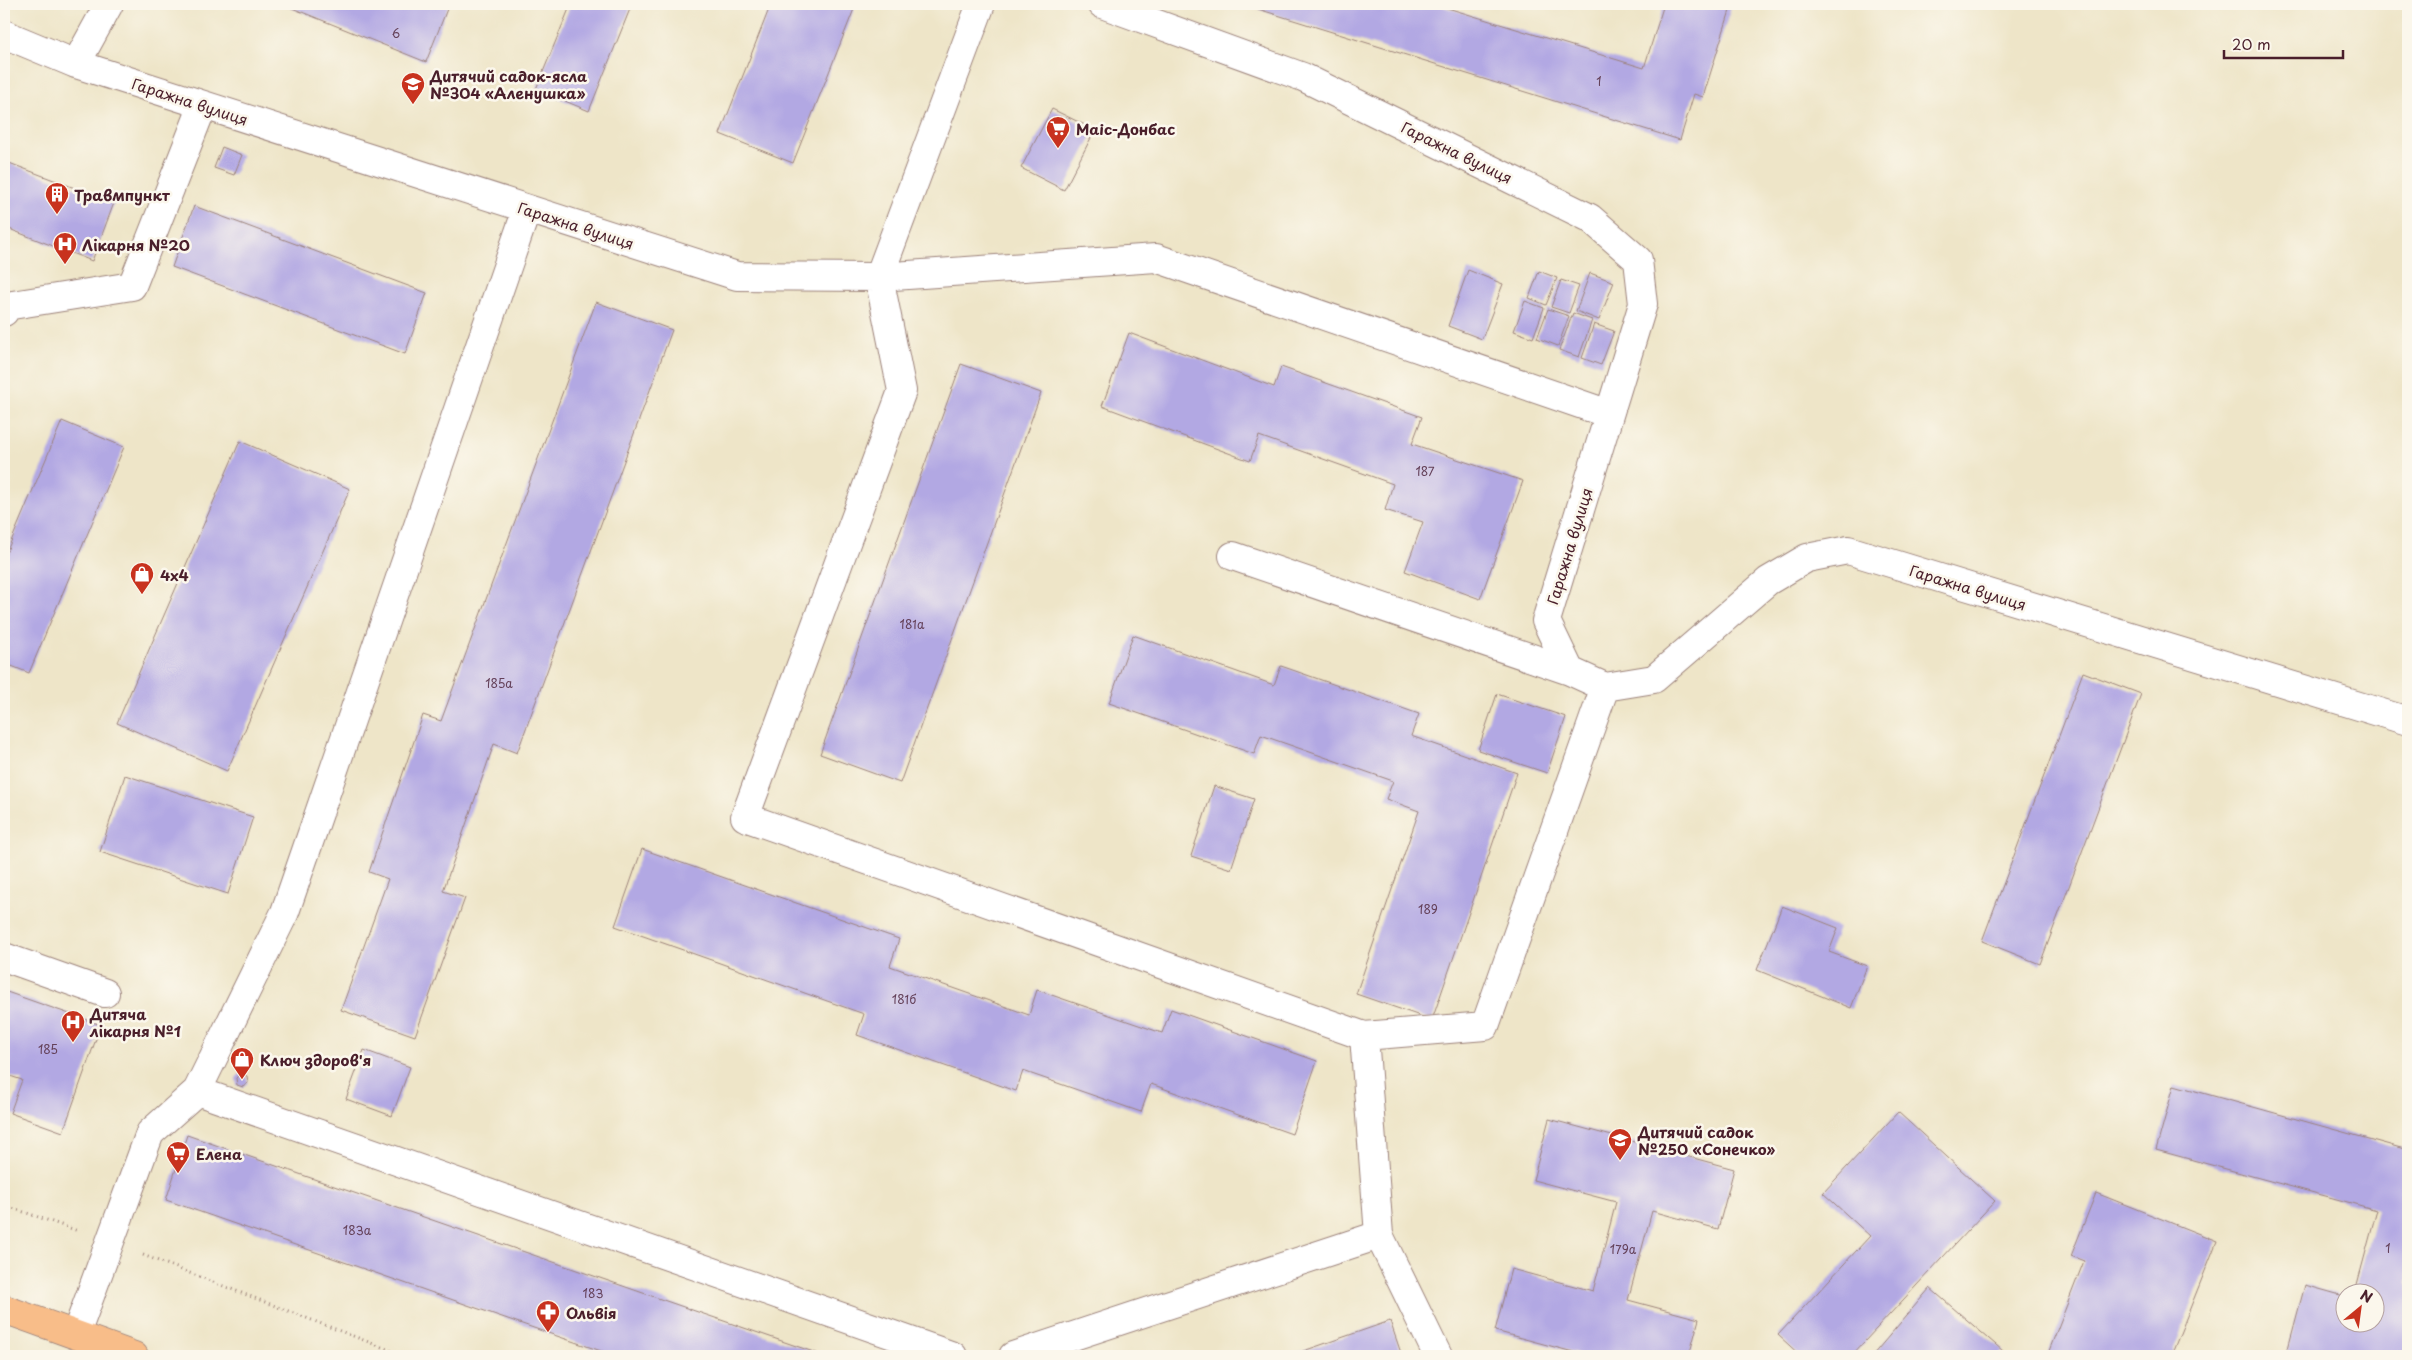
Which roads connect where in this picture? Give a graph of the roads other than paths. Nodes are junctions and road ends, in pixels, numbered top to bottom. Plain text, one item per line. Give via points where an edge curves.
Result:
1 (109, 4) edge
2 (981, 4) edge
3 (1102, 4) edge
4 (4, 34) edge
5 (76, 64) junction
6 (203, 105) junction
7 (526, 209) junction
8 (879, 277) junction
9 (4, 312) edge
10 (1609, 414) junction
11 (1233, 556) dead end
12 (1570, 672) junction
13 (1605, 687) junction
14 (2408, 721) edge
15 (4, 956) edge
16 (105, 993) dead end
17 (1364, 1036) junction
18 (197, 1091) junction
19 (1378, 1235) junction
20 (4, 1309) edge
21 (76, 1334) junction
22 (134, 1356) edge
23 (953, 1356) edge
24 (1013, 1356) edge
25 (1438, 1356) edge

1 - 5 street
2 - 8 street
3 - 10 street, Гаражна вулиця via 1303,77 1590,218 1638,260 1643,304
4 - 5 street, Гаражна вулиця
5 - 6 street, Гаражна вулиця
6 - 7 street, Гаражна вулиця
6 - 9 street via 132,286 6,306
7 - 8 street, Гаражна вулиця via 737,276
7 - 18 street via 285,912
8 - 10 street, Гаражна вулиця via 1156,258
8 - 17 street via 902,391 745,817
10 - 12 street, Гаражна вулиця via 1546,621
11 - 12 street
12 - 13 street
13 - 14 street, Гаражна вулиця via 1654,679 1768,581 1807,558 1848,550
13 - 17 street via 1486,1026
15 - 16 street
17 - 19 street
18 - 21 street via 150,1133
18 - 23 street
19 - 24 street
19 - 25 street
20 - 21 main road
21 - 22 main road

